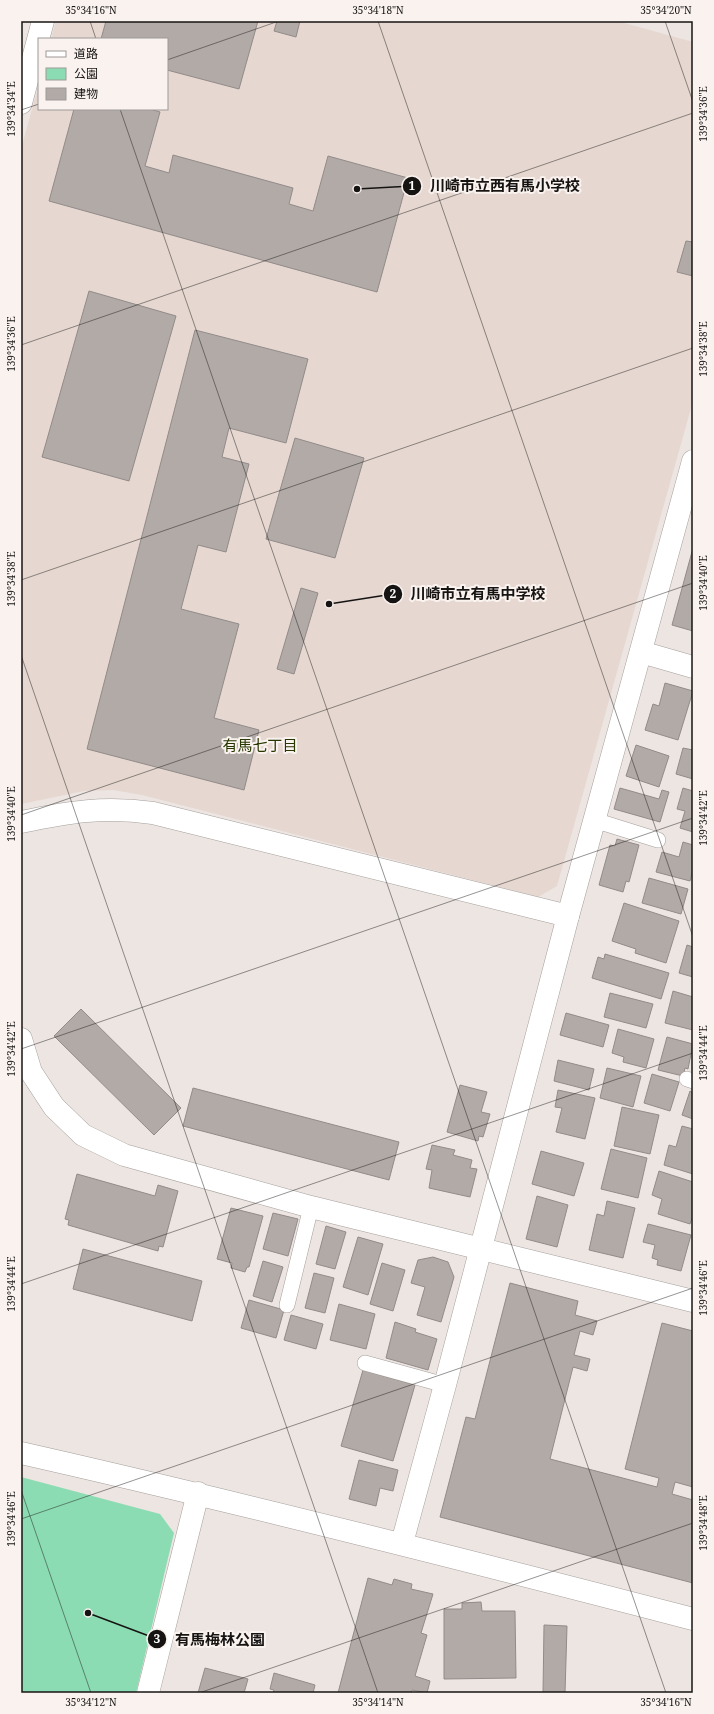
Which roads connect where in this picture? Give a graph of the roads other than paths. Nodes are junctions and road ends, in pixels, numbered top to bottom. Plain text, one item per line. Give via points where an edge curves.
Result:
1 (43, 21) edge
2 (38, 38) edge
3 (38, 40) edge
4 (21, 103) edge
5 (693, 461) edge
6 (641, 652) junction
7 (693, 667) edge
8 (594, 820) junction
9 (21, 822) edge
10 (658, 840) dead end
11 (568, 916) junction
12 (21, 1039) edge
13 (311, 1207) junction
14 (481, 1250) junction
15 (693, 1301) edge
16 (287, 1305) dead end
17 (365, 1363) dead end
18 (445, 1385) junction
19 (21, 1453) edge
20 (198, 1493) junction
21 (402, 1543) junction
22 (693, 1619) edge
23 (148, 1693) edge

1 - 2 street
3 - 4 street
5 - 6 street
6 - 7 street
6 - 8 street
8 - 10 lane
8 - 11 street
9 - 11 street via 77,811 126,809 153,813
11 - 14 street
12 - 13 street via 31,1072 54,1107 83,1135 124,1155
13 - 14 street
13 - 16 lane
14 - 15 street
14 - 18 street
17 - 18 lane
18 - 21 street
19 - 20 street
20 - 21 street
20 - 23 street
21 - 22 street

